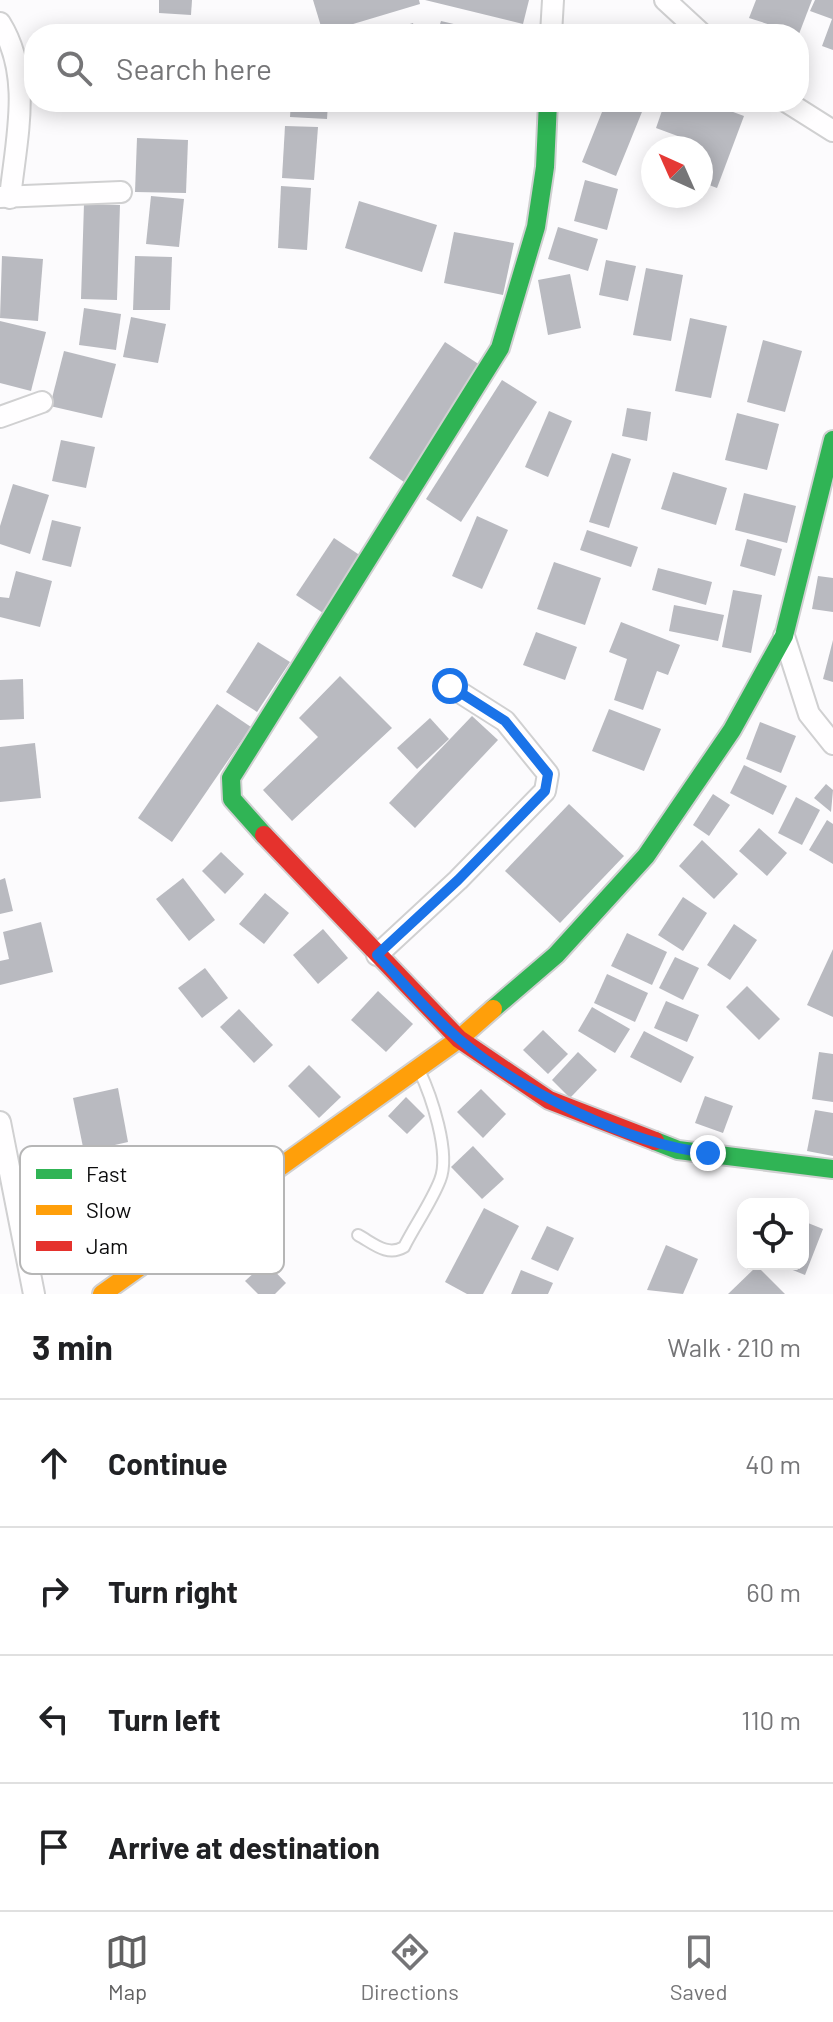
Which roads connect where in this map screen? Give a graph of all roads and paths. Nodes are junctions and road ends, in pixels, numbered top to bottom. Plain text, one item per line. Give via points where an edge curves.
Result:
1 (553, 0) edge
2 (665, 0) edge
3 (0, 23) edge
4 (552, 24) edge
5 (691, 24) edge
6 (548, 112) edge
7 (803, 112) edge
8 (833, 131) edge
9 (121, 192) dead end
10 (5, 197) edge
11 (42, 402) dead end
12 (0, 417) edge
13 (833, 440) edge
14 (784, 636) junction
15 (450, 686) dead end
16 (833, 744) edge
17 (377, 955) junction
18 (459, 1039) junction
19 (418, 1068) junction
20 (0, 1122) edge
21 (284, 1164) edge
22 (833, 1169) edge
23 (20, 1223) edge
24 (358, 1235) dead end
25 (30, 1274) edge
26 (130, 1274) edge
27 (34, 1294) edge
28 (102, 1294) edge

1 - 4 street
2 - 5 street
3 - 10 street via 11,41 22,82
6 - 17 street via 540,217 500,348 231,778 232,799 242,814
7 - 8 street
9 - 10 street
11 - 12 street
13 - 14 street
14 - 16 street via 809,714
14 - 18 street via 732,730 646,856 556,955
15 - 17 street via 505,721 548,774 545,791
17 - 18 street
18 - 19 street
18 - 22 street via 549,1100 678,1150
19 - 21 street
19 - 24 lane via 432,1097 442,1177 404,1247 387,1252
20 - 23 street
25 - 27 street
26 - 28 street

